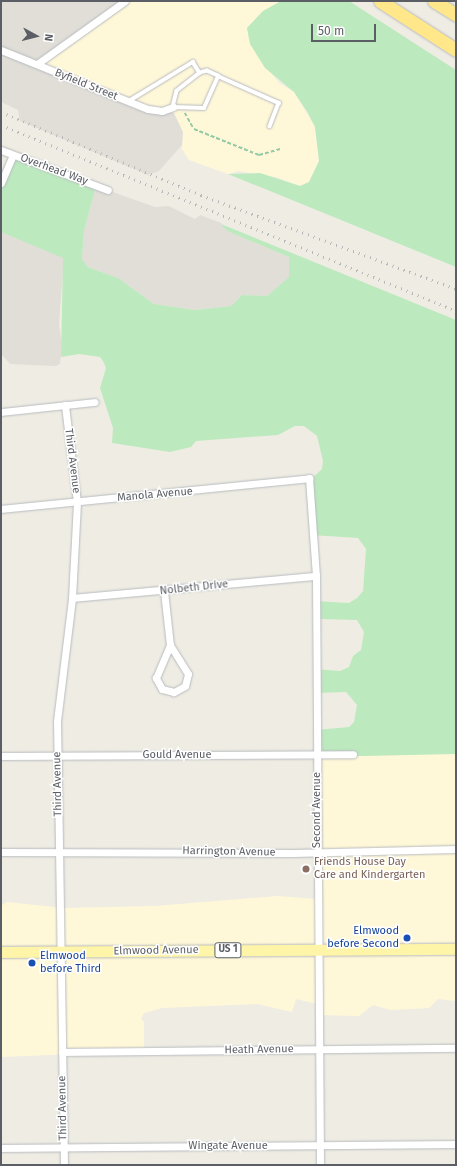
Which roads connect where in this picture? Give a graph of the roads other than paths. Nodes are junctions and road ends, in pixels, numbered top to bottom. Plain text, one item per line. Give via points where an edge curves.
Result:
1 (380, 1) edge
2 (434, 1) edge
3 (123, 2) edge
4 (456, 15) edge
5 (1, 50) edge
6 (456, 50) edge
7 (37, 64) junction
8 (200, 73) junction
9 (218, 76) junction
10 (128, 102) junction
11 (173, 107) junction
12 (270, 126) dead end
13 (1, 150) edge
14 (13, 155) junction
15 (1, 183) edge
16 (108, 190) dead end
17 (94, 402) dead end
18 (65, 405) junction
19 (1, 412) edge
20 (309, 478) joint
21 (77, 502) junction
22 (1, 509) edge
23 (316, 576) junction
24 (164, 591) junction
25 (72, 598) junction
26 (170, 645) junction
27 (58, 754) junction
28 (353, 754) dead end
29 (317, 755) junction
30 (1, 756) edge
31 (456, 849) edge
32 (1, 852) edge
33 (318, 852) junction
34 (59, 854) junction
35 (456, 949) edge
36 (318, 950) junction
37 (1, 952) edge
38 (61, 952) junction
39 (456, 1048) edge
40 (319, 1049) junction
41 (62, 1052) junction
42 (456, 1144) edge
43 (320, 1145) junction
44 (64, 1147) junction
45 (1, 1148) edge
46 (64, 1165) edge
47 (320, 1165) edge

1 - 6 highway
2 - 4 highway
3 - 7 street
5 - 7 street, Byfield Street
7 - 10 street, Byfield Street
8 - 9 lane via 207,71
8 - 10 lane via 193,62
8 - 11 lane via 177,91
9 - 11 lane via 204,108
9 - 12 lane via 279,103
10 - 11 street, Byfield Street via 154,111
13 - 14 street, Overhead Way
14 - 15 street
14 - 16 street, Overhead Way
17 - 18 street
18 - 19 street
18 - 21 street, Third Avenue
20 - 21 street, Manola Avenue
20 - 23 street, Second Avenue
21 - 22 street, Manola Avenue
21 - 25 street, Third Avenue
23 - 24 street, Nolbeth Drive
23 - 29 street, Second Avenue
24 - 25 street, Nolbeth Drive
24 - 26 street
25 - 27 street, Third Avenue via 62,668
26 - 26 street via 156,678 162,689 174,692 185,686 188,674
27 - 29 street, Gould Avenue
27 - 30 street, Gould Avenue
27 - 34 street, Third Avenue
28 - 29 street, Gould Avenue
29 - 33 street, Second Avenue
31 - 33 street, Harrington Avenue
32 - 34 street, Harrington Avenue
33 - 34 street, Harrington Avenue
33 - 36 street, Second Avenue
34 - 38 street, Third Avenue
35 - 36 main road, Elmwood Avenue / US 1
36 - 38 main road, Elmwood Avenue / US 1
36 - 40 street, Second Avenue
37 - 38 main road, Elmwood Avenue / US 1
38 - 41 street, Third Avenue
39 - 40 street, Heath Avenue
40 - 41 street, Heath Avenue
40 - 43 street, Second Avenue
41 - 44 street, Third Avenue
42 - 43 street, Wingate Avenue
43 - 44 street, Wingate Avenue
43 - 47 street, Second Avenue
44 - 45 street, Wingate Avenue
44 - 46 street, Third Avenue

